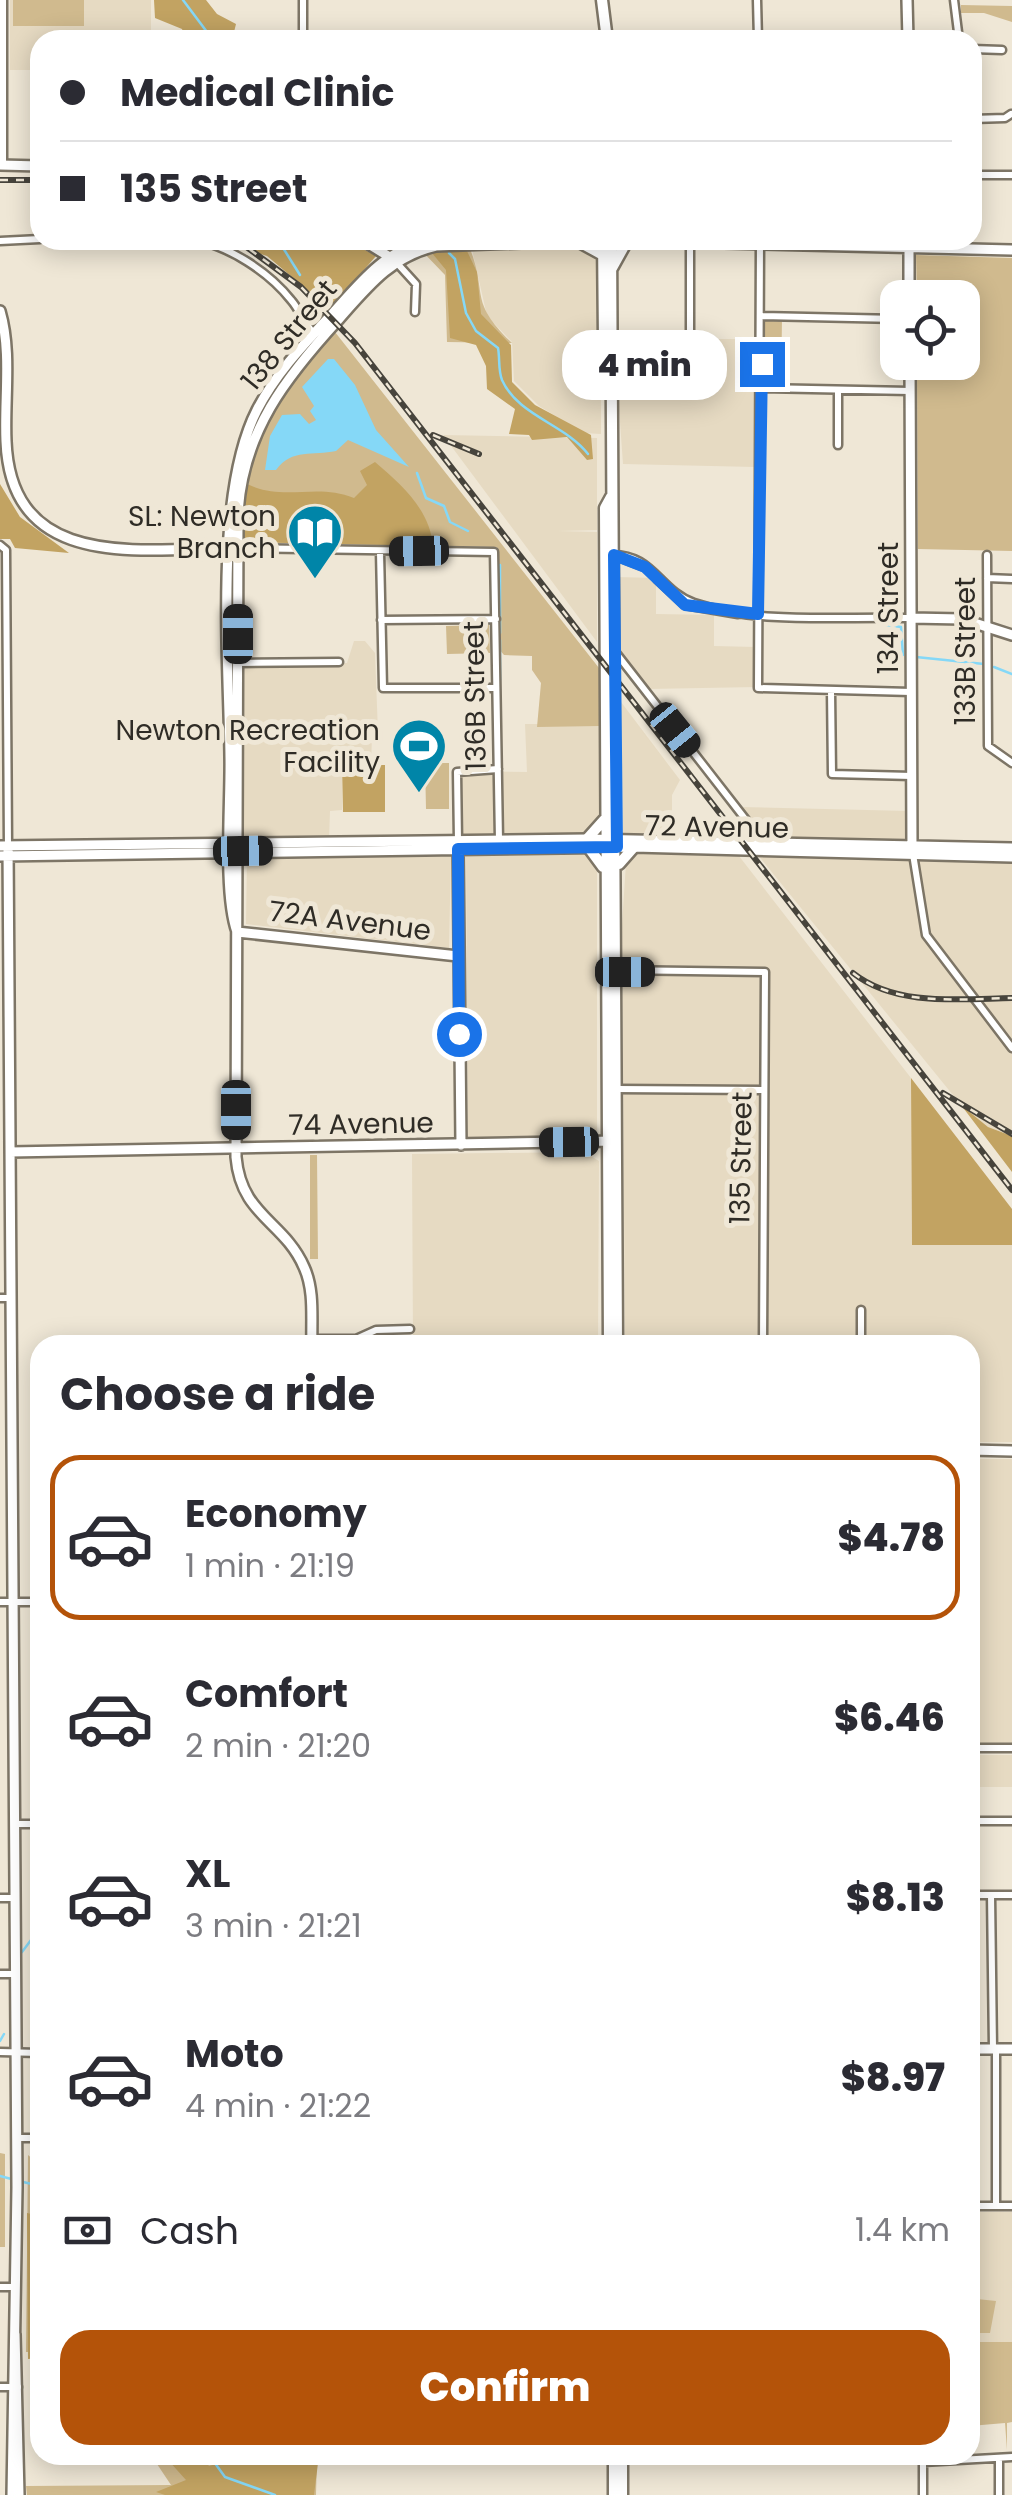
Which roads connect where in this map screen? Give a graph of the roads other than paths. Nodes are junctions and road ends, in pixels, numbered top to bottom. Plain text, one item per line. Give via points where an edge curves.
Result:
1 (3, 0) edge
2 (303, 0) edge
3 (758, 0) edge
4 (907, 0) edge
5 (954, 0) edge
6 (606, 3) edge
7 (2, 20) edge
8 (303, 30) edge
9 (606, 30) edge
10 (758, 30) edge
11 (908, 30) edge
12 (958, 30) edge
13 (982, 49) edge
14 (1002, 50) dead end
15 (1010, 114) edge
16 (982, 118) edge
17 (2, 165) edge
18 (30, 166) edge
19 (1012, 175) edge
20 (982, 176) edge
21 (30, 239) edge
22 (0, 240) edge
23 (982, 248) edge
24 (224, 250) edge
25 (378, 250) edge
26 (408, 250) edge
27 (420, 250) edge
28 (592, 250) edge
29 (603, 250) edge
30 (611, 250) edge
31 (622, 250) edge
32 (690, 250) edge
33 (760, 250) edge
34 (909, 250) edge
35 (1012, 250) edge
36 (603, 256) junction
37 (392, 259) junction
38 (612, 269) junction
39 (909, 280) edge
40 (0, 311) edge
41 (415, 312) dead end
42 (762, 316) junction
43 (880, 319) edge
44 (314, 334) junction
45 (690, 338) dead end
46 (610, 349) junction
47 (910, 380) edge
48 (762, 388) junction
49 (838, 391) junction
50 (910, 391) junction
51 (838, 445) dead end
52 (2, 545) edge
53 (234, 548) junction
54 (380, 552) junction
55 (609, 555) junction
56 (986, 555) dead end
57 (987, 578) junction
58 (1012, 579) edge
59 (754, 613) junction
60 (911, 618) junction
61 (496, 619) junction
62 (381, 620) junction
63 (988, 627) junction
64 (1012, 635) edge
65 (606, 640) junction
66 (615, 652) junction
67 (340, 662) dead end
68 (238, 664) junction
69 (496, 688) junction
70 (831, 690) junction
71 (911, 692) junction
72 (4, 737) edge
73 (1012, 763) edge
74 (498, 770) junction
75 (912, 776) junction
76 (604, 819) junction
77 (499, 840) junction
78 (758, 842) junction
79 (588, 843) junction
80 (611, 843) junction
81 (458, 845) junction
82 (234, 847) junction
83 (634, 847) junction
84 (1012, 848) edge
85 (912, 850) junction
86 (4, 851) edge
87 (1012, 856) edge
88 (611, 871) junction
89 (237, 932) junction
90 (458, 956) junction
91 (611, 970) junction
92 (607, 1031) junction
93 (1012, 1048) edge
94 (616, 1089) junction
95 (762, 1090) junction
96 (612, 1144) junction
97 (461, 1146) junction
98 (236, 1148) junction
99 (10, 1152) junction
100 (5, 1298) edge
101 (861, 1310) dead end
102 (410, 1329) dead end
103 (311, 1335) edge
104 (364, 1335) edge
105 (609, 1335) edge
106 (617, 1335) edge
107 (763, 1335) edge
108 (862, 1335) edge
109 (980, 1450) edge
110 (6, 1451) edge
111 (1012, 1451) edge
112 (6, 1602) edge
113 (980, 1748) edge
114 (1012, 1748) edge
115 (980, 1821) edge
116 (1012, 1821) edge
117 (13, 1824) junction
118 (30, 1824) edge
119 (980, 1895) edge
120 (991, 1895) junction
121 (1012, 1895) edge
122 (0, 1898) edge
123 (14, 1898) junction
124 (0, 1974) edge
125 (14, 1974) junction
126 (980, 2049) edge
127 (995, 2049) junction
128 (1012, 2049) edge
129 (0, 2052) edge
130 (15, 2052) junction
131 (30, 2053) edge
132 (16, 2138) junction
133 (30, 2138) edge
134 (980, 2206) edge
135 (996, 2206) junction
136 (1012, 2206) edge
137 (0, 2287) edge
138 (15, 2287) junction
139 (0, 2387) edge
140 (15, 2387) junction
141 (1012, 2457) edge
142 (980, 2459) edge
143 (999, 2459) junction
144 (614, 2465) edge
145 (622, 2465) edge
146 (923, 2465) edge
147 (16, 2495) edge
148 (614, 2495) edge
149 (622, 2495) edge
150 (923, 2495) edge
151 (999, 2495) edge

1 - 7 street
2 - 8 street
3 - 10 street
4 - 11 main road
5 - 12 street
6 - 9 main road
7 - 17 street
13 - 14 street
15 - 16 street
17 - 18 main road
19 - 20 street
21 - 22 street
23 - 35 main road
24 - 44 street via 290,297
25 - 37 main road
26 - 37 main road
27 - 37 main road
28 - 36 main road
29 - 36 main road
30 - 38 main road
31 - 38 main road
32 - 45 street
33 - 42 street
34 - 39 main road
36 - 46 main road via 604,340
37 - 41 street via 416,284
37 - 44 main road, 138 Street
37 - 53 main road, 138 Street via 292,370 266,410 244,471
38 - 46 main road
40 - 53 main road via 6,457 12,480 39,521 76,544
42 - 43 street
42 - 48 street
44 - 53 main road, 138 Street via 278,376 245,438 232,492
46 - 55 main road
47 - 50 main road, 134 Street
48 - 49 street
48 - 59 street
49 - 50 street
49 - 51 street
50 - 60 main road, 134 Street
52 - 72 street
53 - 54 street
53 - 68 main road, 138 Street
53 - 82 main road, 138 Street
54 - 61 street, 136B Street via 494,552
54 - 62 street
55 - 59 street via 645,567 685,605
55 - 65 main road
55 - 66 main road
56 - 57 street, 133B Street
57 - 58 street
57 - 63 street, 133B Street
59 - 60 street
59 - 70 street via 758,688
60 - 63 main road
60 - 71 main road, 134 Street
61 - 62 street
61 - 69 street, 136B Street
62 - 69 street via 383,688
63 - 64 main road
63 - 73 street, 133B Street via 988,746
65 - 66 main road
65 - 76 main road
66 - 78 street
66 - 80 main road
67 - 68 street
68 - 82 main road, 138 Street
69 - 74 street, 136B Street
70 - 71 street
70 - 75 street via 832,774
71 - 75 main road, 134 Street
72 - 86 street
74 - 77 street, 136B Street
74 - 81 street via 457,772
75 - 85 main road, 134 Street
76 - 79 main road
76 - 80 main road
77 - 79 main road, 72 Avenue
77 - 81 main road, 72 Avenue
78 - 80 main road, 72 Avenue
78 - 85 main road, 72 Avenue
79 - 80 main road, 72 Avenue
79 - 81 main road, 72 Avenue
79 - 88 main road
80 - 83 main road, 72 Avenue
80 - 88 main road
81 - 82 main road, 72 Avenue
81 - 90 main road
82 - 86 main road, 72 Avenue
82 - 89 main road, 138 Street
83 - 85 main road, 72 Avenue
83 - 88 main road
84 - 85 main road, 72 Avenue
85 - 87 main road, 72 Avenue
85 - 93 street via 926,935
86 - 99 main road
88 - 91 main road
89 - 90 main road, 72A Avenue
89 - 98 main road, 138 Street
90 - 97 main road
91 - 92 main road
91 - 94 main road
91 - 95 street, 135 Street via 765,972
92 - 94 main road
92 - 96 main road
94 - 95 street
94 - 96 main road
95 - 107 street, 135 Street
96 - 97 main road, 74 Avenue
96 - 105 main road
96 - 106 main road
97 - 98 main road, 74 Avenue
98 - 99 main road, 74 Avenue
98 - 103 main road, 138 Street via 248,1202 306,1272
99 - 100 main road
100 - 110 main road
101 - 108 street
102 - 104 street
109 - 111 main road
110 - 112 main road
112 - 117 main road
113 - 114 street
115 - 116 street
117 - 118 street
117 - 123 main road
119 - 120 street
120 - 121 street
120 - 127 street
122 - 123 street
123 - 125 main road
124 - 125 street
125 - 130 main road
126 - 127 main road
127 - 128 main road
127 - 135 street
129 - 130 street
130 - 131 street
130 - 132 main road
132 - 133 street
132 - 138 main road
134 - 135 street
135 - 136 street
137 - 138 street
138 - 140 main road
139 - 140 street
140 - 147 main road
141 - 143 street
142 - 143 street
143 - 151 street
144 - 148 main road
145 - 149 main road
146 - 150 street

